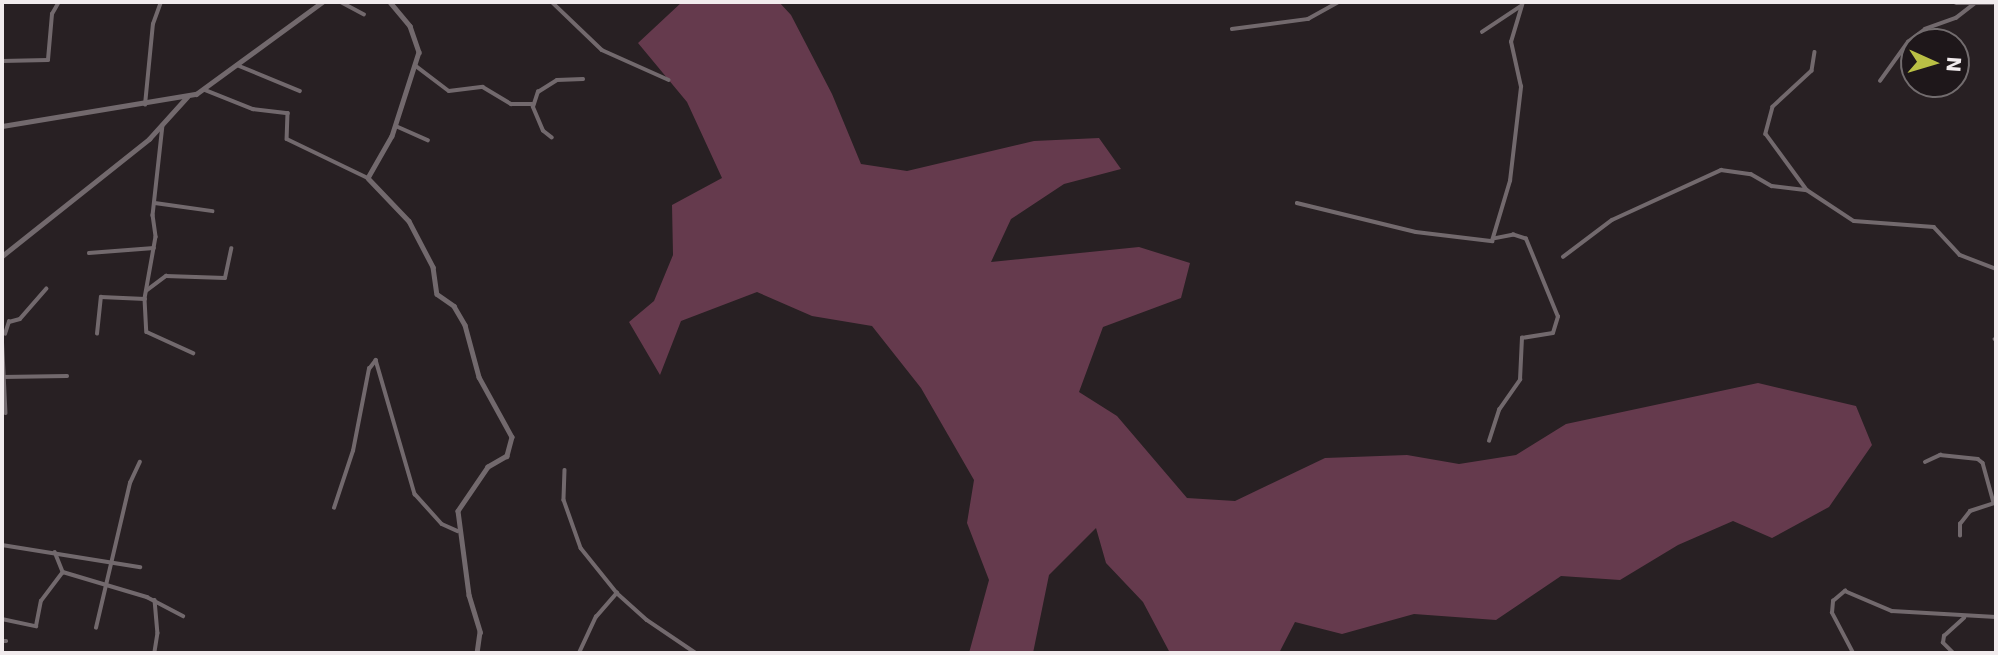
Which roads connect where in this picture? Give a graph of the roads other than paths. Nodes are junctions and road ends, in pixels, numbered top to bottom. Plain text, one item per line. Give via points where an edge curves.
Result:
1 (59, 2) edge
2 (161, 2) edge
3 (322, 2) edge
4 (341, 2) edge
5 (390, 2) edge
6 (552, 2) edge
7 (1339, 2) edge
8 (1956, 2) edge
9 (1993, 2) edge
10 (1328, 3) edge
11 (1523, 3) edge
12 (1975, 3) edge
13 (309, 5) edge
14 (364, 14) dead end
15 (1232, 29) dead end
16 (1482, 32) dead end
17 (1815, 52) dead end
18 (2, 61) edge
19 (237, 65) junction
20 (416, 66) junction
21 (583, 79) dead end
22 (669, 80) dead end
23 (1880, 82) dead end
24 (205, 90) junction
25 (300, 91) dead end
26 (187, 97) junction
27 (532, 104) junction
28 (145, 105) junction
29 (163, 124) junction
30 (2, 126) edge
31 (396, 127) junction
32 (552, 138) dead end
33 (428, 140) dead end
34 (368, 178) junction
35 (1807, 190) junction
36 (155, 203) junction
37 (1297, 203) dead end
38 (212, 211) dead end
39 (1493, 239) junction
40 (154, 248) junction
41 (231, 249) dead end
42 (89, 253) dead end
43 (2, 256) edge
44 (1563, 257) dead end
45 (1996, 269) edge
46 (46, 289) dead end
47 (146, 291) junction
48 (145, 299) junction
49 (3, 334) edge
50 (97, 334) dead end
51 (193, 353) dead end
52 (67, 376) dead end
53 (3, 377) edge
54 (6, 413) dead end
55 (1489, 441) dead end
56 (140, 462) dead end
57 (1925, 462) dead end
58 (565, 470) dead end
59 (1995, 503) edge
60 (334, 508) dead end
61 (458, 531) junction
62 (1960, 536) dead end
63 (2, 545) edge
64 (55, 552) junction
65 (112, 560) junction
66 (140, 567) dead end
67 (63, 572) junction
68 (106, 587) junction
69 (617, 593) junction
70 (155, 600) junction
71 (183, 616) dead end
72 (1996, 617) edge
73 (1964, 618) junction
74 (2, 619) edge
75 (96, 628) dead end
76 (155, 653) edge
77 (477, 653) edge
78 (579, 653) edge
79 (696, 653) edge
80 (1853, 653) edge
81 (1953, 653) edge

1 - 18 street via 52,14 48,60
2 - 28 street via 153,24
3 - 13 main road
4 - 14 street
5 - 20 street via 415,35
6 - 22 street via 602,50
7 - 10 street
8 - 12 main road
9 - 12 main road
10 - 15 street via 1308,19
11 - 16 street
11 - 39 street via 1511,42 1521,87 1510,181
12 - 23 street via 1908,42
13 - 19 main road
17 - 35 street via 1812,71 1773,107 1766,134
19 - 24 main road
19 - 25 street
20 - 27 street via 449,91 483,87 511,104
20 - 31 street
21 - 27 street via 549,83
24 - 26 main road
24 - 34 street via 253,109 288,113 288,139
26 - 28 main road
26 - 29 street
27 - 32 street via 538,123
28 - 30 main road
29 - 36 street
29 - 43 street
31 - 33 street
31 - 34 street
34 - 61 street via 409,221 433,267 437,294 454,306 461,318 479,377 511,432 506,456 488,467 460,503
35 - 44 street via 1772,186 1751,174 1721,170 1612,220
35 - 45 street via 1854,221 1934,227 1960,255
36 - 38 street
36 - 40 street
37 - 39 street via 1416,232
39 - 55 street via 1514,235 1526,239 1558,317 1553,333 1522,338 1520,380 1499,410
40 - 42 street
40 - 47 street
41 - 47 street via 225,278 166,276
46 - 49 street via 20,319 9,321
47 - 48 street
48 - 50 street via 101,297
48 - 51 street via 148,335
49 - 53 street
52 - 53 street
53 - 54 street
56 - 65 street via 130,483
57 - 59 street via 1940,455 1978,459
58 - 69 street via 564,500 570,528
59 - 62 street via 1970,511 1960,524
60 - 61 street via 353,451 369,369 376,360 415,494 442,524
61 - 77 street via 480,632
63 - 64 street
64 - 65 street
64 - 67 street
65 - 66 street
65 - 68 street
67 - 68 street
67 - 74 street via 41,601 36,626
68 - 70 street
68 - 75 street
69 - 78 street via 596,617
69 - 79 street via 646,620
70 - 71 street
70 - 76 street
72 - 73 street
73 - 80 street via 1892,611 1845,591 1833,601 1832,613
73 - 81 street via 1943,639

